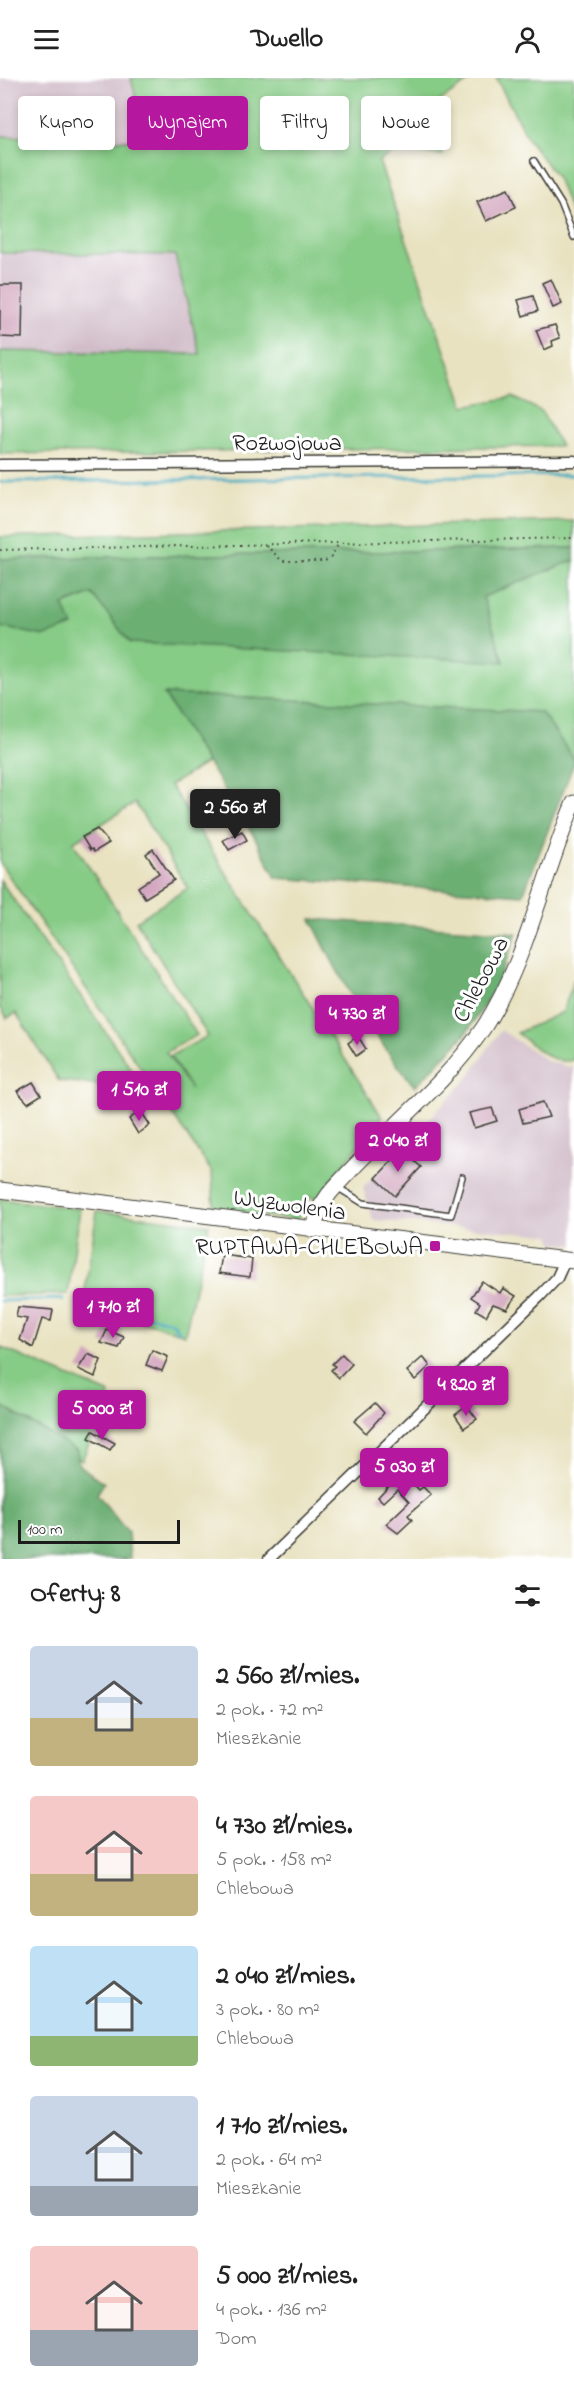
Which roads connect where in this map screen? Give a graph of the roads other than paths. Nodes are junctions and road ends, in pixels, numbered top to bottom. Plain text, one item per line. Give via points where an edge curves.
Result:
1 (534, 161) dead end
2 (574, 237) edge
3 (574, 460) edge
4 (0, 465) edge
5 (574, 803) edge
6 (462, 1177) dead end
7 (336, 1186) junction
8 (0, 1190) edge
9 (313, 1230) junction
10 (570, 1261) edge
11 (269, 1559) edge

1 - 2 lane via 561,204
3 - 4 street, Rozwojowa
5 - 7 street, Chlebowa via 516,965 483,1028 444,1077
6 - 7 lane via 451,1215 363,1203
7 - 9 street, Chlebowa via 321,1206
8 - 9 street, Wyzwolenia
9 - 10 street, Wyzwolenia
10 - 11 street via 540,1297

